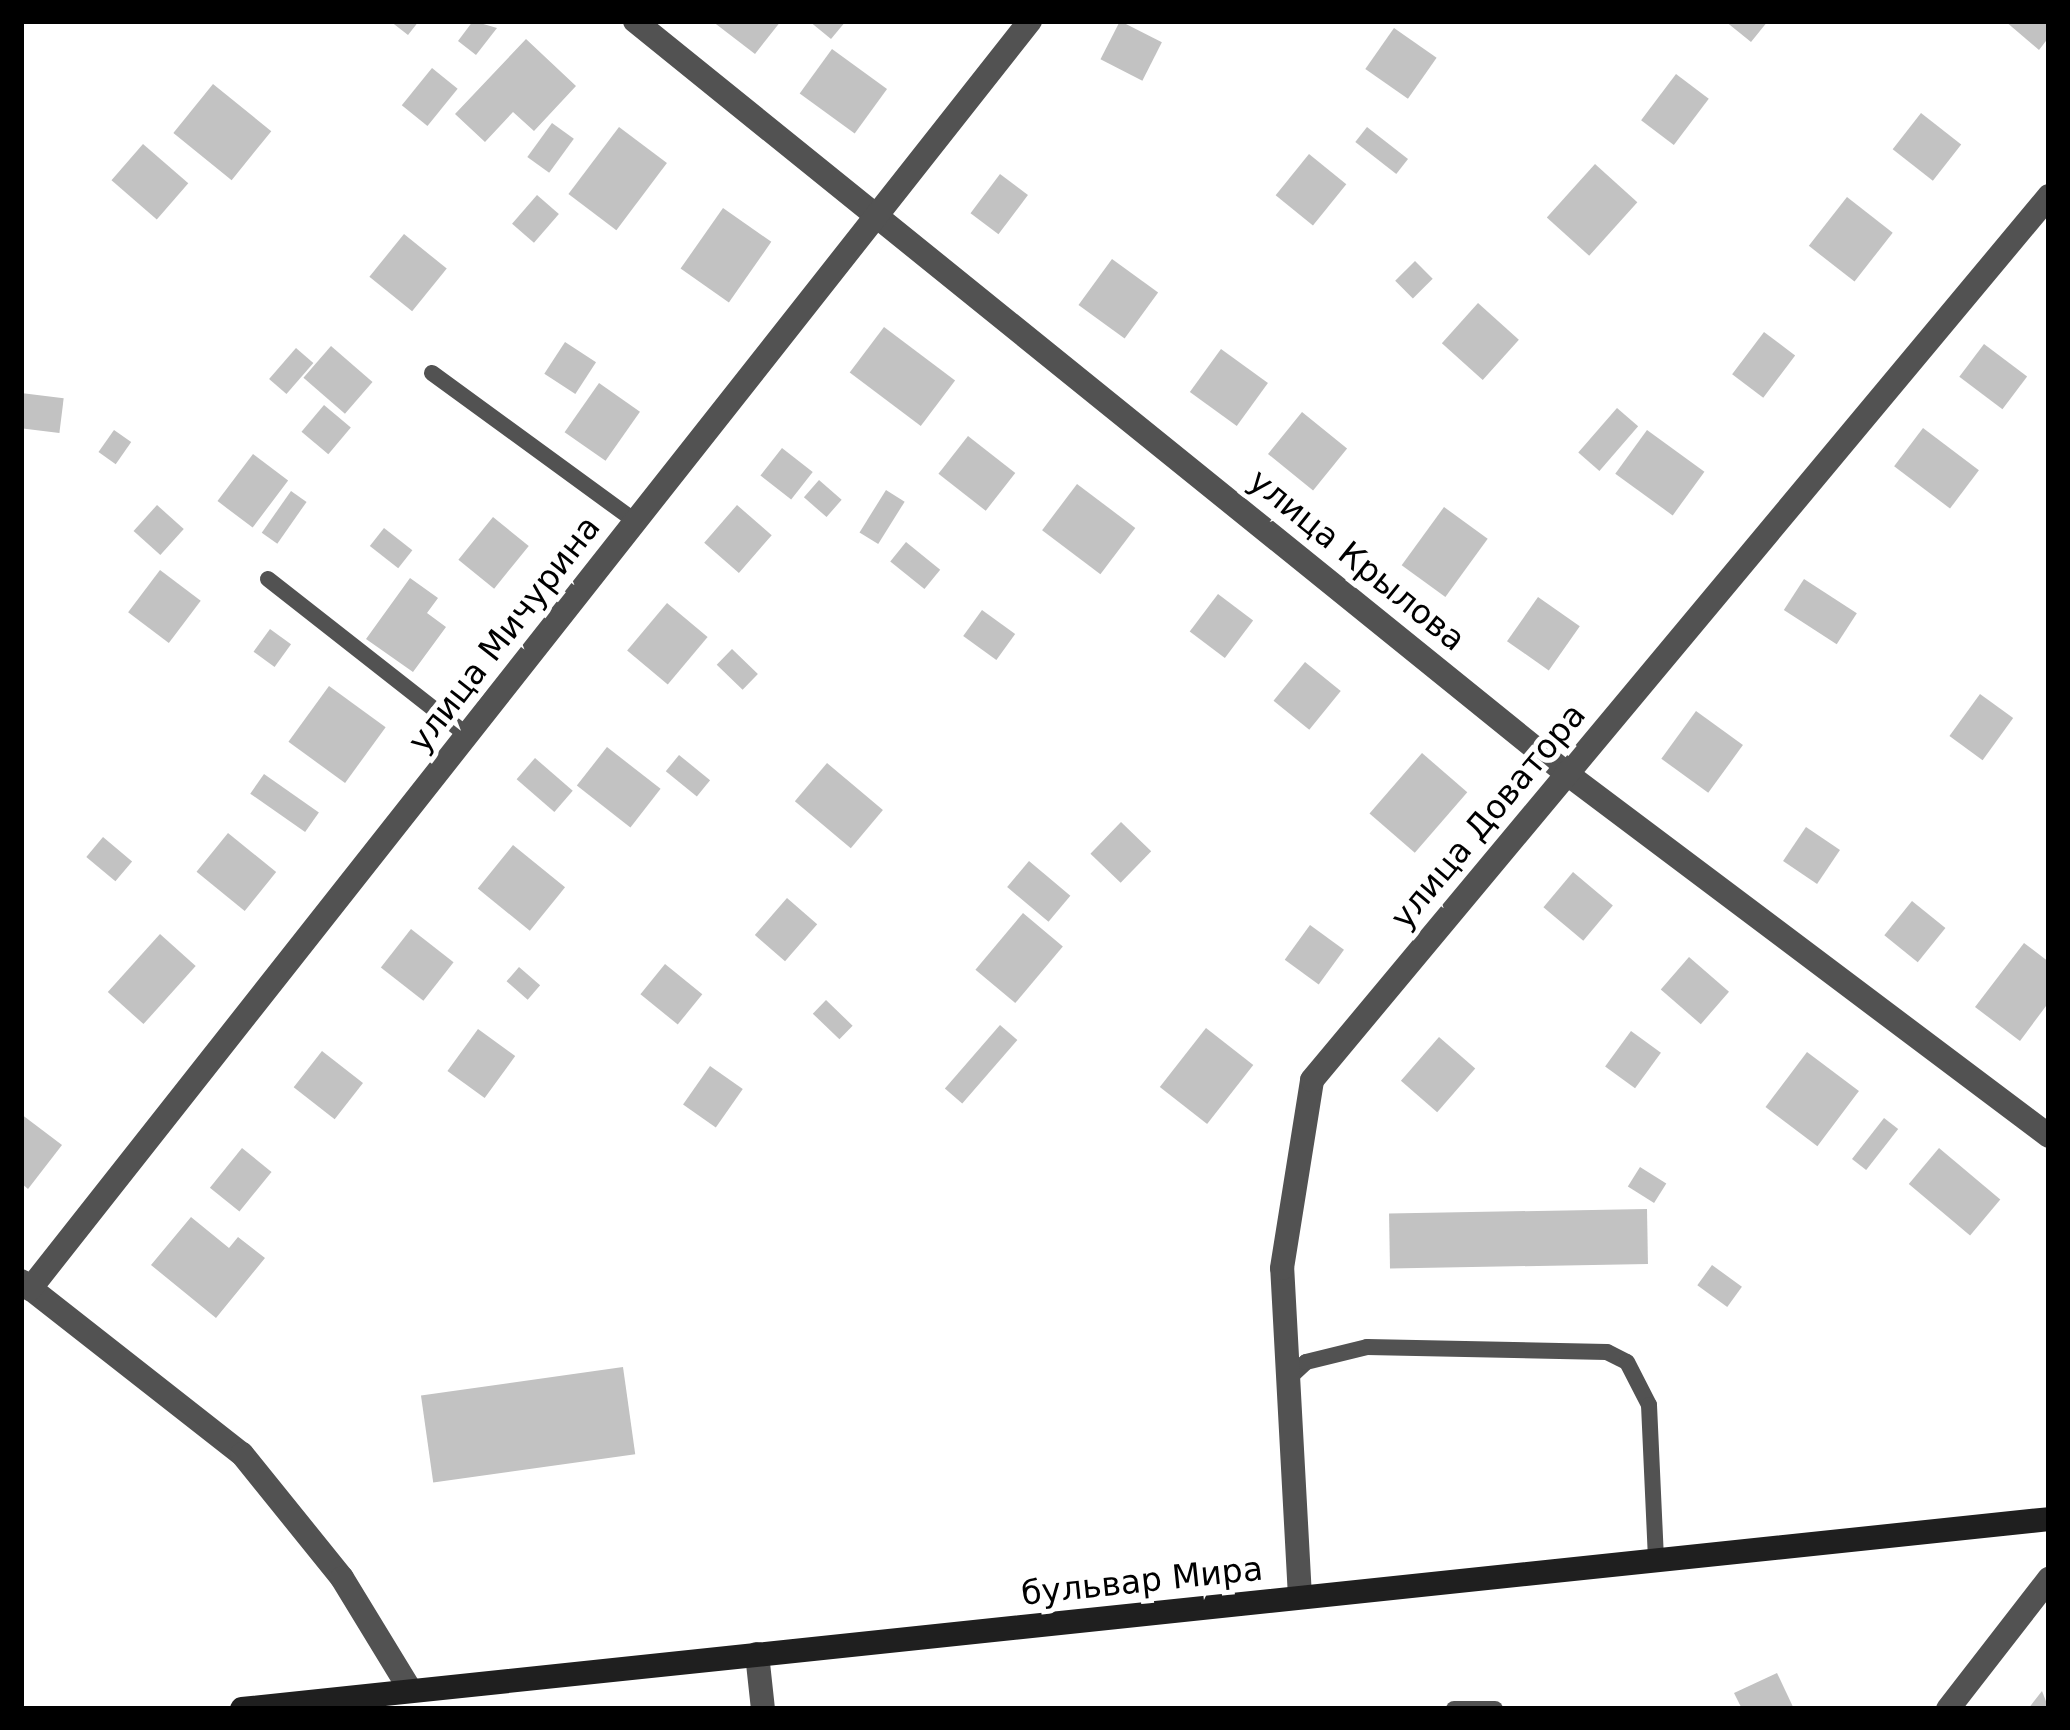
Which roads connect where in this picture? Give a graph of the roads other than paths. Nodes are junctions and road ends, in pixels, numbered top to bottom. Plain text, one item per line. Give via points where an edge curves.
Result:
1 (635, 21) edge
2 (1030, 21) edge
3 (2049, 196) edge
4 (878, 212) junction
5 (432, 374) dead end
6 (634, 521) junction
7 (268, 580) dead end
8 (467, 734) junction
9 (1566, 773) junction
10 (2049, 1136) edge
11 (26, 1285) edge
12 (1288, 1379) junction
13 (2049, 1519) edge
14 (1656, 1560) junction
15 (2049, 1579) edge
16 (1300, 1598) junction
17 (757, 1654) junction
18 (412, 1691) junction
19 (242, 1709) edge
20 (763, 1709) edge
21 (1454, 1709) edge
22 (1495, 1709) edge
23 (1948, 1709) edge

1 - 4 street, улица Крылова
2 - 4 street, улица Мичурина
3 - 9 street, улица Доватора
4 - 6 street, улица Мичурина
4 - 9 street, улица Крылова
5 - 6 lane
6 - 8 street, улица Мичурина
7 - 8 lane
8 - 11 street, улица Мичурина
9 - 10 street, улица Крылова
9 - 12 street, улица Доватора via 1312,1080 1282,1268
11 - 18 street via 242,1454 342,1578
12 - 14 lane via 1306,1362 1367,1347 1607,1352 1627,1362 1649,1405
12 - 16 street, улица Доватора
13 - 14 main road, бульвар Мира
14 - 16 main road, бульвар Мира
15 - 23 street
16 - 17 main road, бульвар Мира
17 - 18 main road, бульвар Мира
17 - 20 street
18 - 19 main road, бульвар Мира
21 - 22 lane

